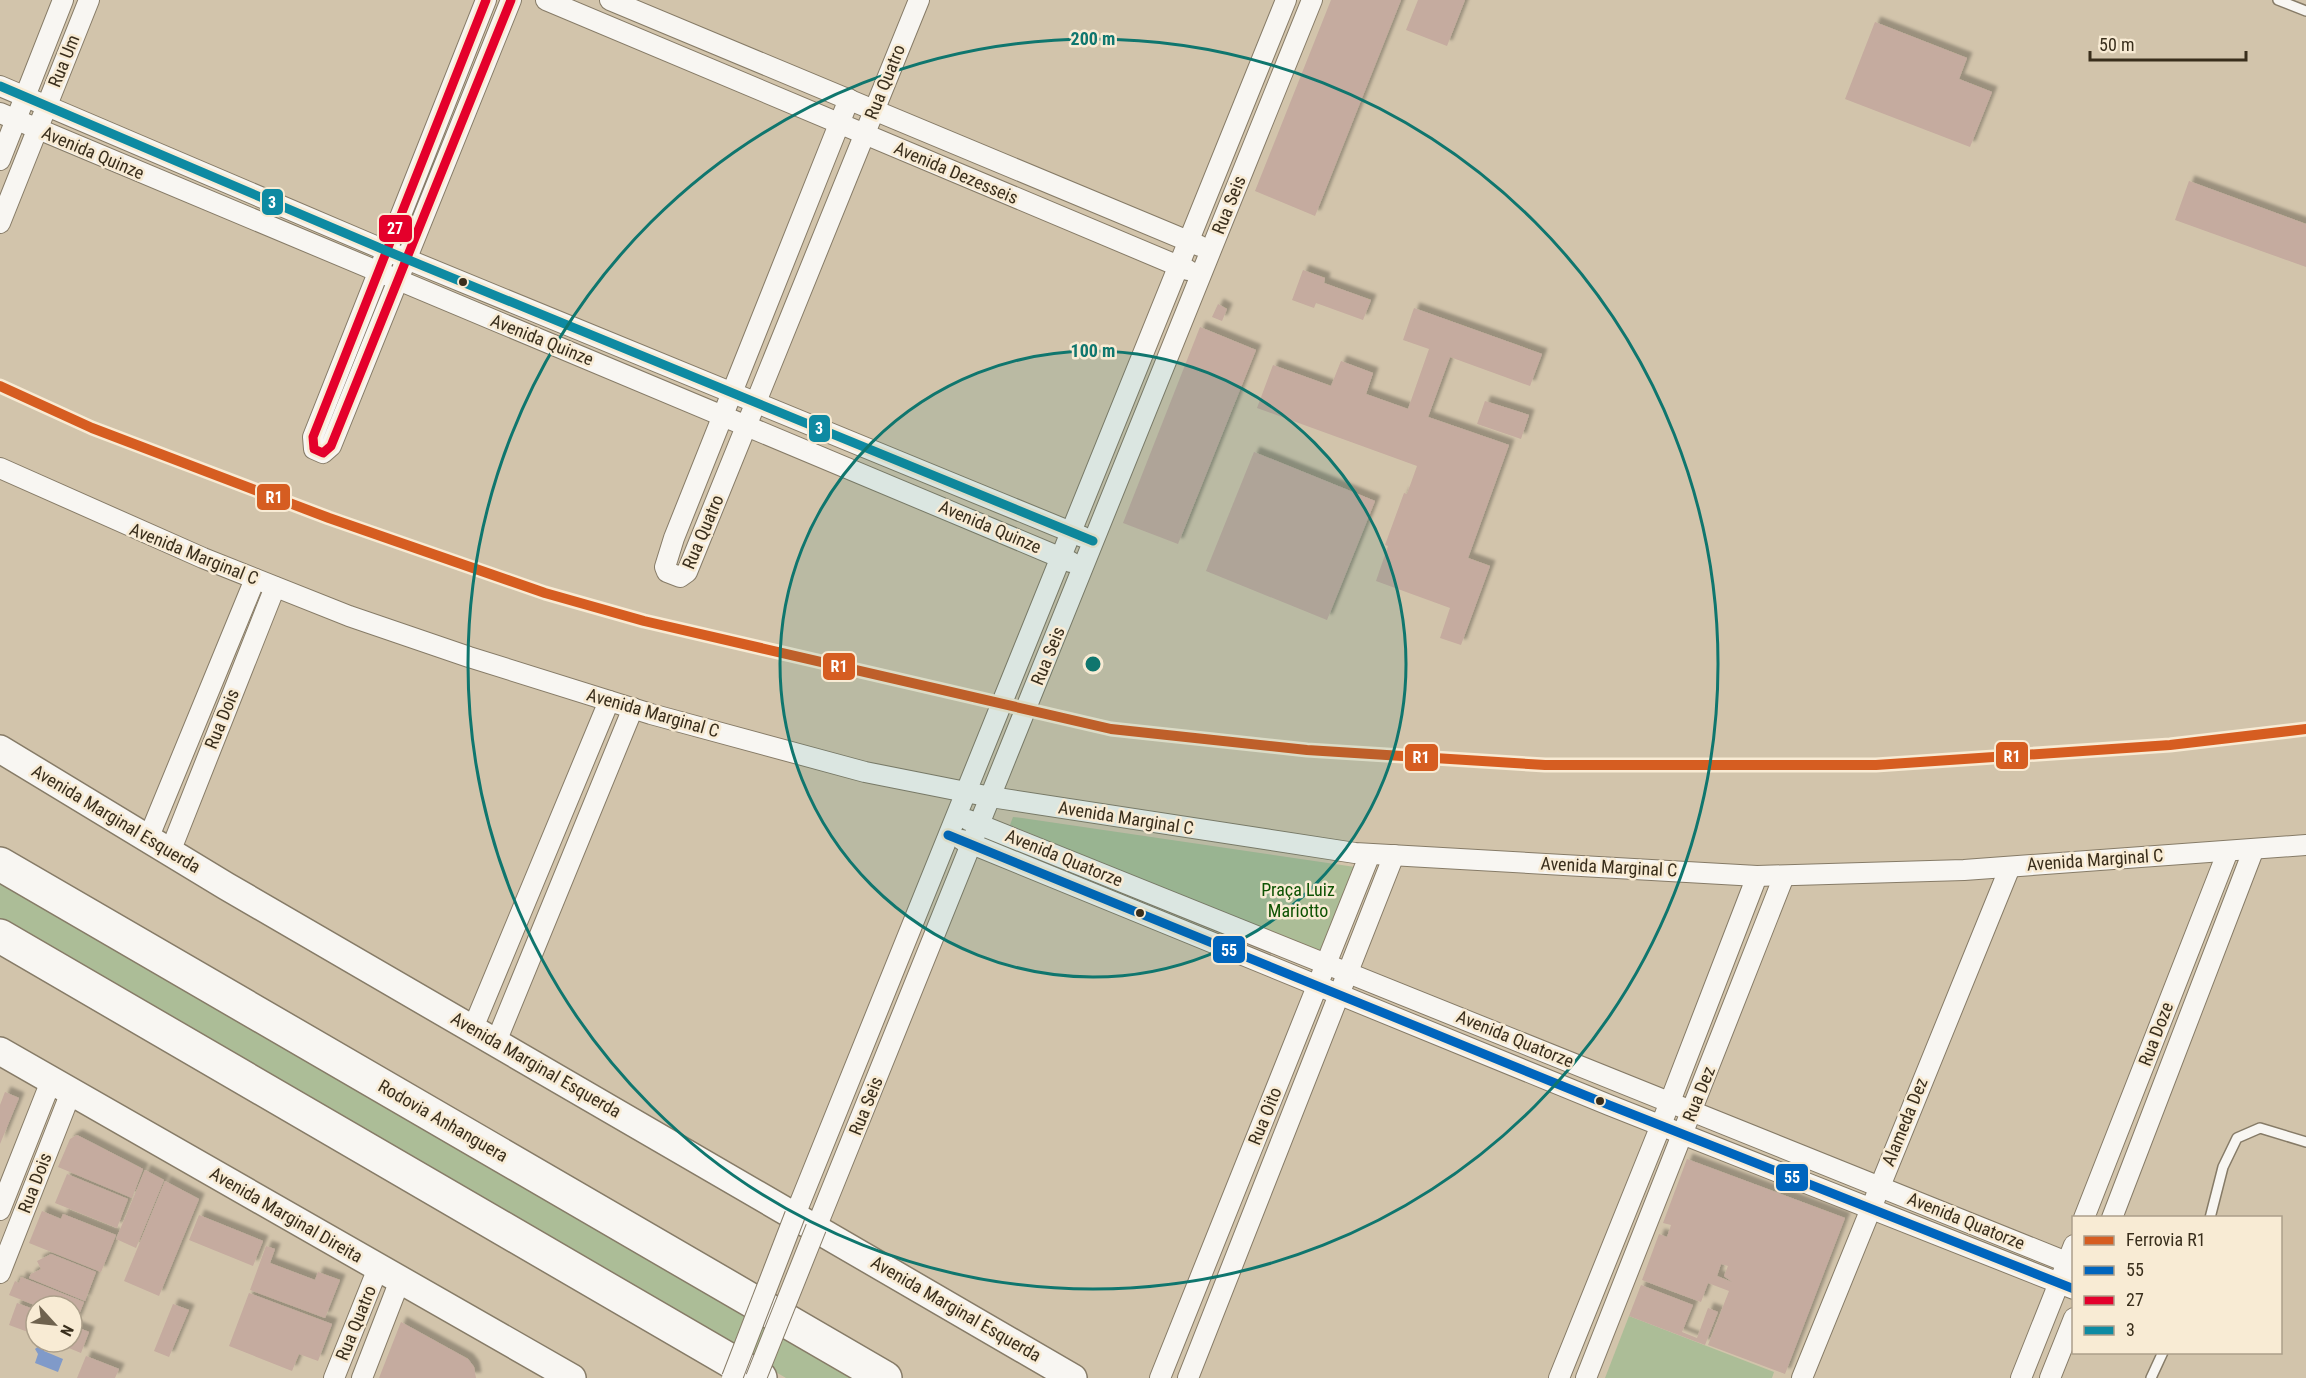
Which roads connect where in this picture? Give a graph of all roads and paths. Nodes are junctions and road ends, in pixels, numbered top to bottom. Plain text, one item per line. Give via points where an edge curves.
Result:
1 (63, 0) edge
2 (89, 0) edge
3 (486, 0) edge
4 (511, 0) edge
5 (546, 0) edge
6 (610, 0) edge
7 (919, 0) edge
8 (1286, 0) edge
9 (1312, 0) edge
10 (2278, 0) edge
11 (2306, 11) edge
12 (0, 86) edge
13 (25, 97) junction
14 (849, 99) junction
15 (47, 106) junction
16 (874, 111) junction
17 (8, 117) edge
18 (839, 124) junction
19 (37, 129) junction
20 (864, 134) junction
21 (0, 160) edge
22 (0, 222) edge
23 (1188, 241) junction
24 (387, 251) junction
25 (1210, 251) junction
26 (406, 258) junction
27 (1178, 266) junction
28 (378, 273) junction
29 (1200, 275) junction
30 (398, 280) junction
31 (732, 392) junction
32 (755, 403) junction
33 (723, 415) junction
34 (747, 424) junction
35 (0, 468) edge
36 (1071, 532) junction
37 (674, 538) junction
38 (1094, 541) junction
39 (697, 548) junction
40 (1060, 557) junction
41 (1083, 567) junction
42 (255, 579) junction
43 (274, 587) junction
44 (609, 701) junction
45 (633, 708) junction
46 (0, 749) edge
47 (965, 791) junction
48 (991, 797) junction
49 (956, 815) junction
50 (980, 825) junction
51 (948, 835) junction
52 (972, 844) junction
53 (159, 845) junction
54 (2306, 845) edge
55 (2253, 850) junction
56 (2228, 851) junction
57 (1370, 854) junction
58 (1394, 855) junction
59 (0, 864) edge
60 (2010, 867) junction
61 (1757, 876) junction
62 (1784, 876) junction
63 (0, 936) edge
64 (1326, 963) junction
65 (1349, 971) junction
66 (1317, 986) junction
67 (1340, 995) junction
68 (473, 1028) junction
69 (496, 1042) junction
70 (0, 1051) edge
71 (61, 1086) junction
72 (1670, 1102) junction
73 (1693, 1111) junction
74 (1661, 1125) junction
75 (1683, 1134) junction
76 (2306, 1142) edge
77 (1879, 1186) junction
78 (1869, 1208) junction
79 (0, 1210) edge
80 (2085, 1216) edge
81 (2113, 1216) edge
82 (2211, 1216) edge
83 (806, 1221) junction
84 (2071, 1257) edge
85 (0, 1273) edge
86 (389, 1274) junction
87 (2066, 1286) edge
88 (2072, 1321) edge
89 (2163, 1354) edge
90 (334, 1378) edge
91 (362, 1378) edge
92 (572, 1378) edge
93 (732, 1378) edge
94 (758, 1378) edge
95 (885, 1378) edge
96 (1073, 1378) edge
97 (1160, 1378) edge
98 (1188, 1378) edge
99 (1559, 1378) edge
100 (1586, 1378) edge
101 (1802, 1378) edge
102 (2021, 1378) edge
103 (2050, 1378) edge
104 (2151, 1378) edge

1 - 13 street, Rua Um
2 - 15 street, Rua Um
3 - 24 street
4 - 26 street
5 - 18 street, Avenida Dezesseis
6 - 14 street, Avenida Dezesseis
7 - 16 street, Rua Quatro
8 - 23 street, Rua Seis
9 - 25 street, Rua Seis
10 - 11 lane
12 - 13 street, Avenida Quinze
13 - 15 street, Avenida Quinze
13 - 17 street, Rua Um
14 - 16 street, Avenida Dezesseis
14 - 18 street, Rua Quatro
15 - 19 street, Rua Um
15 - 24 street, Avenida Quinze
16 - 20 street, Rua Quatro
16 - 23 street, Avenida Dezesseis
17 - 19 street, Avenida Quinze
17 - 21 street, Rua Um
18 - 20 street, Avenida Dezesseis
18 - 31 street, Rua Quatro
19 - 22 street, Rua Um
19 - 28 street, Avenida Quinze
20 - 27 street, Avenida Dezesseis
20 - 32 street, Rua Quatro
23 - 25 street, Avenida Dezesseis
23 - 27 street, Rua Seis
24 - 26 street, Avenida Quinze
24 - 28 street
25 - 29 street, Rua Seis
26 - 30 street
26 - 31 street, Avenida Quinze
27 - 29 street, Avenida Dezesseis
27 - 36 street, Rua Seis
28 - 30 street, Avenida Quinze
28 - 30 street via 313,437 319,452 331,446
29 - 38 street, Rua Seis
30 - 33 street, Avenida Quinze
31 - 32 street, Avenida Quinze
31 - 33 street, Rua Quatro
32 - 34 street, Rua Quatro
32 - 36 street, Avenida Quinze
33 - 34 street, Avenida Quinze
33 - 37 street, Rua Quatro
34 - 39 street, Rua Quatro
34 - 40 street, Avenida Quinze
35 - 42 street, Avenida Marginal C
36 - 38 street, Avenida Quinze
36 - 40 street, Rua Seis
37 - 39 street
37 - 39 street, Rua Quatro via 667,572 680,577 687,572
38 - 41 street, Rua Seis
40 - 41 street, Avenida Quinze
40 - 47 street, Rua Seis
41 - 48 street, Rua Seis
42 - 43 street, Avenida Marginal C
42 - 53 street, Rua Dois
43 - 44 street, Avenida Marginal C via 360,620
43 - 53 street, Rua Dois
44 - 45 street, Avenida Marginal C
44 - 68 street
45 - 47 street, Avenida Marginal C via 865,772
45 - 69 street
46 - 53 main road, Avenida Marginal Esquerda
47 - 48 street, Avenida Marginal C
47 - 49 street, Rua Seis
48 - 50 street, Rua Seis
48 - 57 street, Avenida Marginal C
49 - 50 street, Avenida Quatorze
49 - 51 street, Rua Seis
50 - 52 street, Rua Seis
50 - 64 street, Avenida Quatorze
51 - 52 street, Avenida Quatorze
51 - 83 street, Rua Seis
52 - 66 street, Avenida Quatorze
52 - 83 street, Rua Seis
53 - 68 main road, Avenida Marginal Esquerda
54 - 55 street, Avenida Marginal C
55 - 56 street, Avenida Marginal C
55 - 81 street, Rua Doze
56 - 60 street, Avenida Marginal C
56 - 80 street, Rua Doze
57 - 58 street, Avenida Marginal C
57 - 64 street, Rua Oito
58 - 61 street, Avenida Marginal C
58 - 65 street, Rua Oito
59 - 95 highway, Rodovia Anhanguera
60 - 62 street, Avenida Marginal C
60 - 77 street, Alameda Dez
61 - 62 street, Avenida Marginal C
61 - 72 street, Rua Dez
62 - 73 street, Rua Dez
63 - 94 highway
64 - 65 street, Avenida Quatorze
64 - 66 street, Rua Oito
65 - 67 street, Rua Oito
65 - 72 street, Avenida Quatorze
66 - 67 street, Avenida Quatorze
66 - 97 street, Rua Oito
67 - 74 street, Avenida Quatorze
67 - 98 street, Rua Oito
68 - 69 main road, Avenida Marginal Esquerda
69 - 83 main road, Avenida Marginal Esquerda
70 - 71 main road, Avenida Marginal Direita
71 - 79 street, Rua Dois
71 - 85 street, Rua Dois
71 - 86 main road, Avenida Marginal Direita
72 - 73 street, Avenida Quatorze
72 - 74 street, Rua Dez
73 - 75 street, Rua Dez
73 - 77 street, Avenida Quatorze
74 - 75 street, Avenida Quatorze
74 - 99 street, Rua Dez
75 - 78 street, Avenida Quatorze
75 - 100 street, Rua Dez
76 - 82 lane via 2260,1128 2237,1138 2223,1167
77 - 78 street, Alameda Dez
77 - 84 street, Avenida Quatorze
78 - 87 street, Avenida Quatorze
78 - 101 street, Alameda Dez
83 - 93 street, Rua Seis, bridge
83 - 94 street, Rua Seis, bridge
83 - 96 main road, Avenida Marginal Esquerda
84 - 87 street
86 - 90 street, Rua Quatro
86 - 91 street, Rua Quatro
86 - 92 main road, Avenida Marginal Direita
87 - 102 street
88 - 103 street
89 - 104 lane

